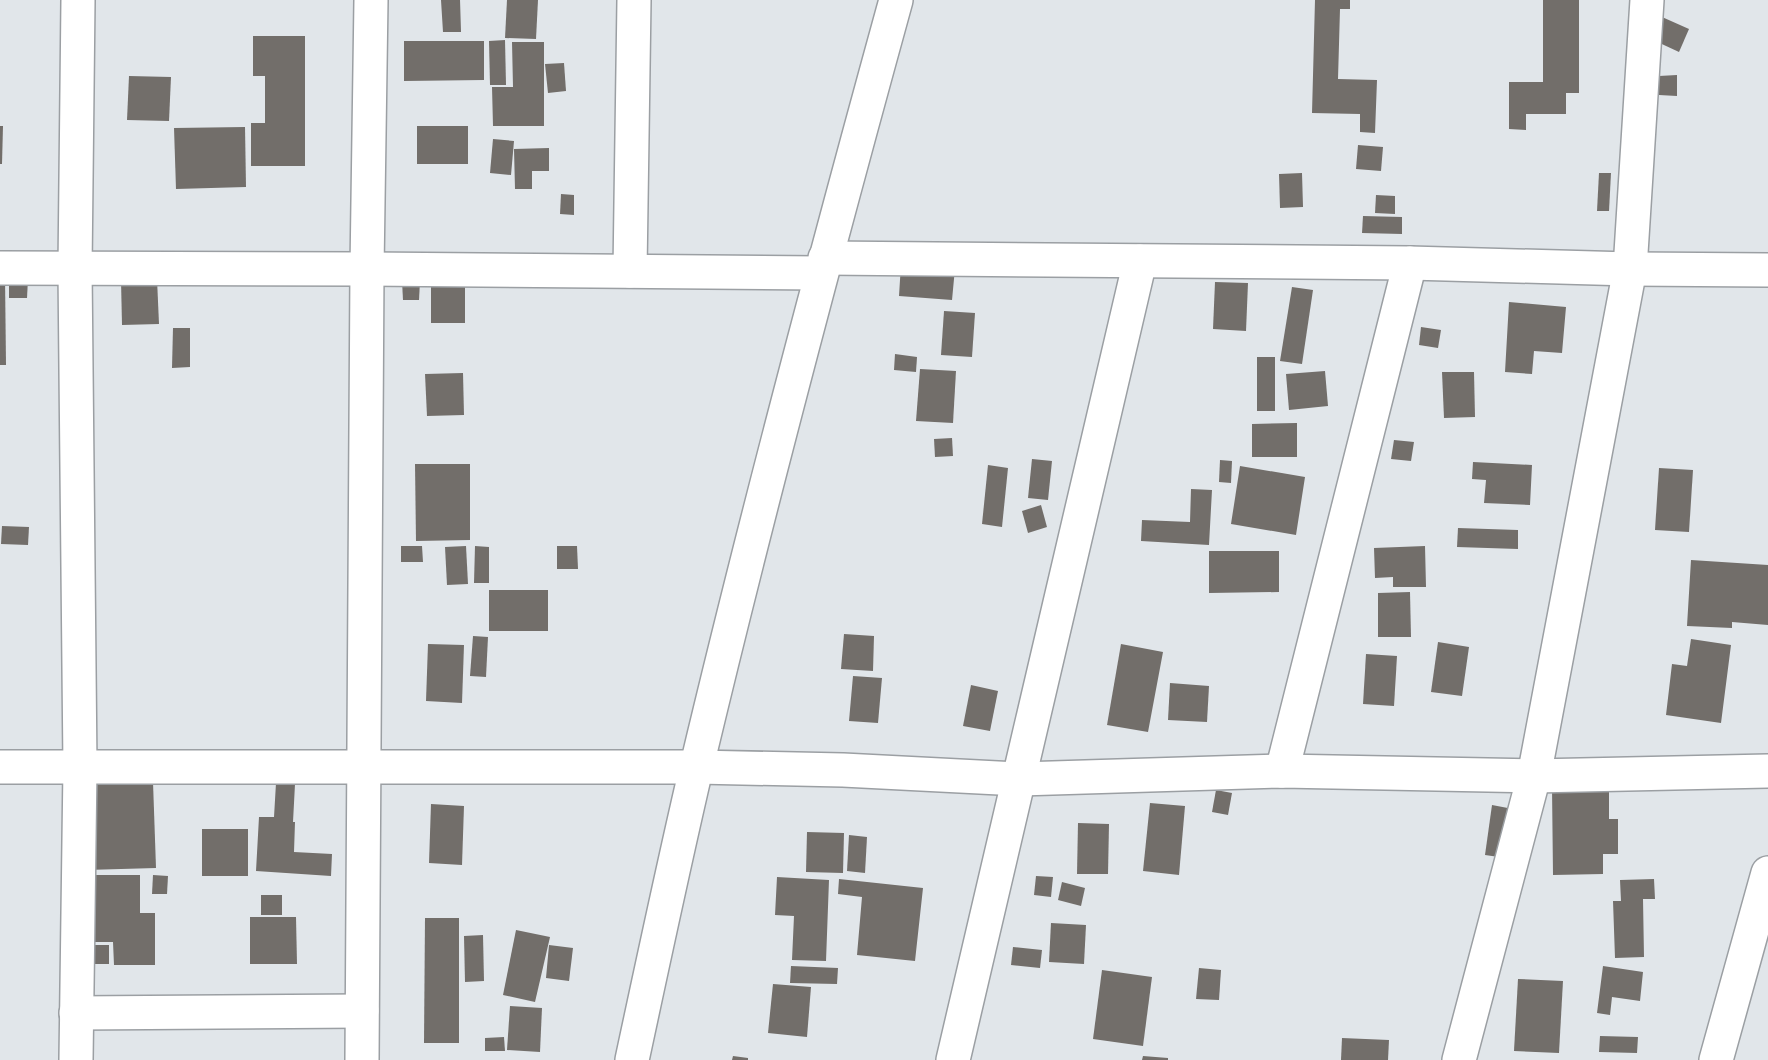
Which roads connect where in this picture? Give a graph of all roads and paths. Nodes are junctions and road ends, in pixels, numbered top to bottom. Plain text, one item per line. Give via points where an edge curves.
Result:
1 (78, 0) edge
2 (371, 0) edge
3 (634, 0) edge
4 (896, 0) edge
5 (1647, 0) edge
6 (1140, 261) junction
7 (1410, 263) junction
8 (823, 266) junction
9 (0, 268) edge
10 (75, 269) junction
11 (367, 269) junction
12 (1630, 269) junction
13 (1768, 270) edge
14 (630, 271) junction
15 (0, 766) edge
16 (363, 766) junction
17 (697, 766) junction
18 (80, 767) junction
19 (1282, 771) junction
20 (1768, 771) edge
21 (1534, 777) junction
22 (1020, 779) junction
23 (1768, 873) edge
24 (362, 1011) junction
25 (76, 1013) junction
26 (76, 1060) edge
27 (362, 1060) edge
28 (632, 1060) edge
29 (953, 1060) edge
30 (1459, 1060) edge
31 (1716, 1060) edge

1 - 10 street
2 - 11 street
3 - 14 street
4 - 8 street
5 - 12 street
6 - 7 street
6 - 8 street
6 - 22 street
7 - 12 street
7 - 19 street
8 - 14 street
8 - 17 street
9 - 10 street
10 - 11 street
10 - 18 street
11 - 14 street
11 - 16 street
12 - 13 street
12 - 21 street
15 - 18 street
16 - 17 street
16 - 18 street
16 - 24 street
17 - 22 street
17 - 28 street
18 - 25 street
19 - 21 street
19 - 22 street
20 - 21 street
21 - 30 street
22 - 29 street
23 - 31 street
24 - 25 street
24 - 27 street
25 - 26 street

